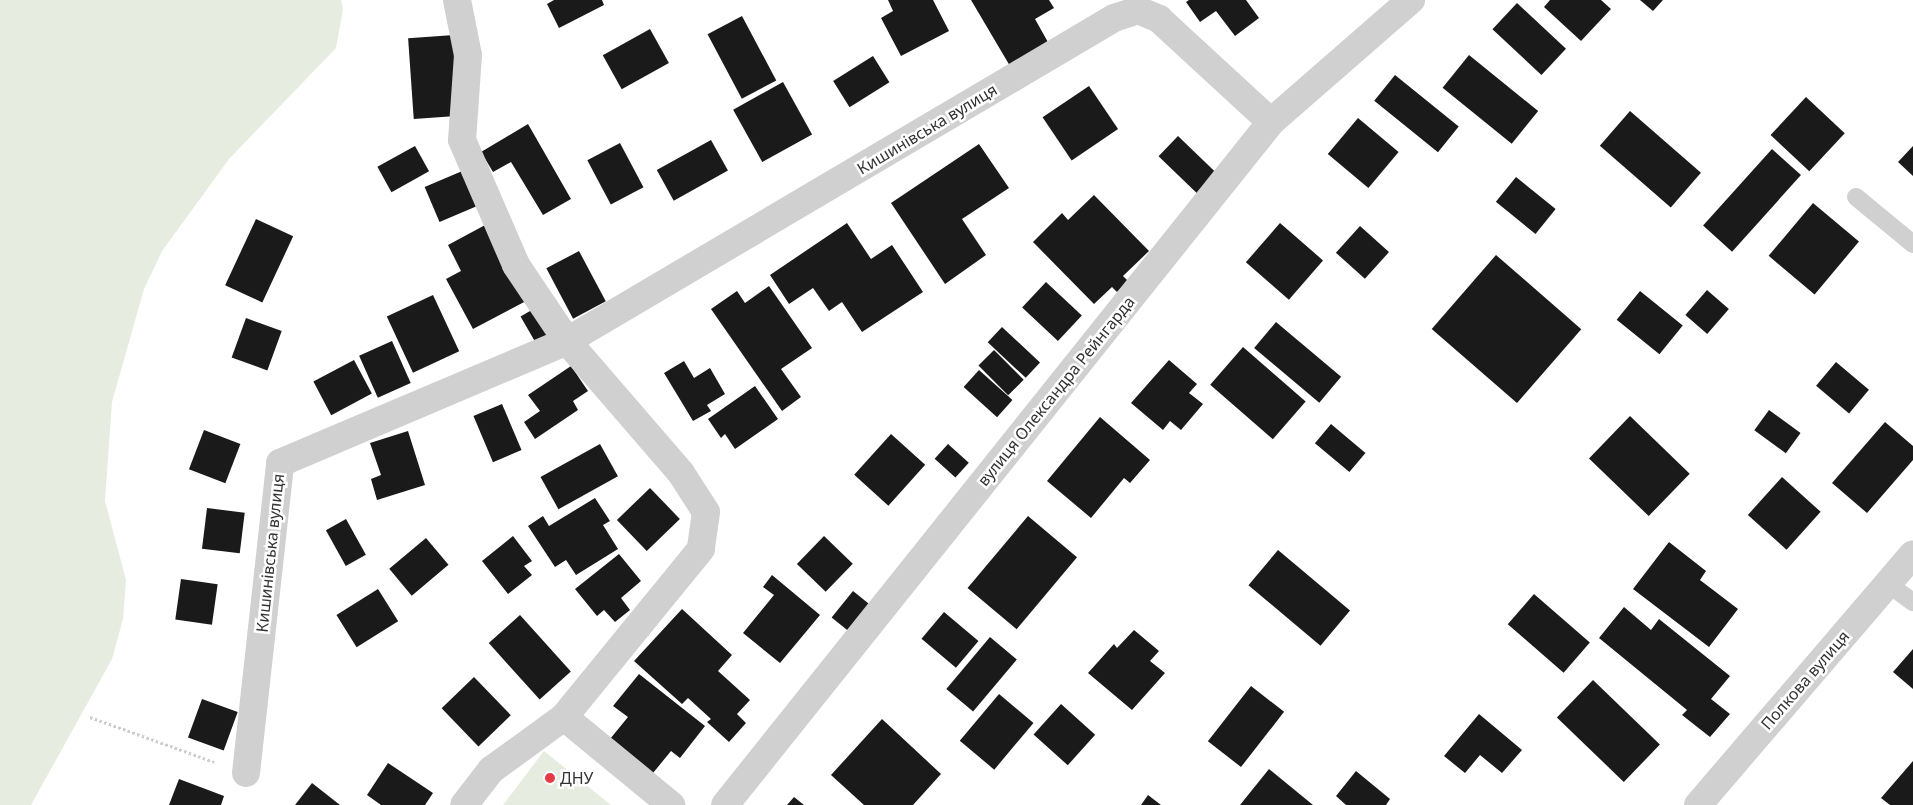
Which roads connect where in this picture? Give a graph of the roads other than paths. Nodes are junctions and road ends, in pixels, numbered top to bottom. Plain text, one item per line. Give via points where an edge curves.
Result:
1 (456, 0) edge
2 (1411, 0) edge
3 (1271, 122) junction
4 (1856, 197) dead end
5 (1913, 244) edge
6 (567, 341) junction
7 (1913, 554) edge
8 (1888, 584) junction
9 (1913, 602) edge
10 (564, 717) junction
11 (246, 773) road end
12 (464, 805) edge
13 (671, 805) edge
14 (725, 805) edge
15 (1698, 805) edge

1 - 6 street via 468,55 462,140 516,265
2 - 3 street, вулиця Олександра Рейнгарда
3 - 6 street, Кишинівська вулиця via 1159,20 1138,10 1114,18
3 - 14 street, вулиця Олександра Рейнгарда
4 - 5 lane
6 - 10 street via 681,473 706,512 701,549
6 - 11 street, Кишинівська вулиця via 280,463
7 - 8 street, Полкова вулиця
8 - 9 lane
8 - 15 street, Полкова вулиця
10 - 12 street via 492,770
10 - 13 street

